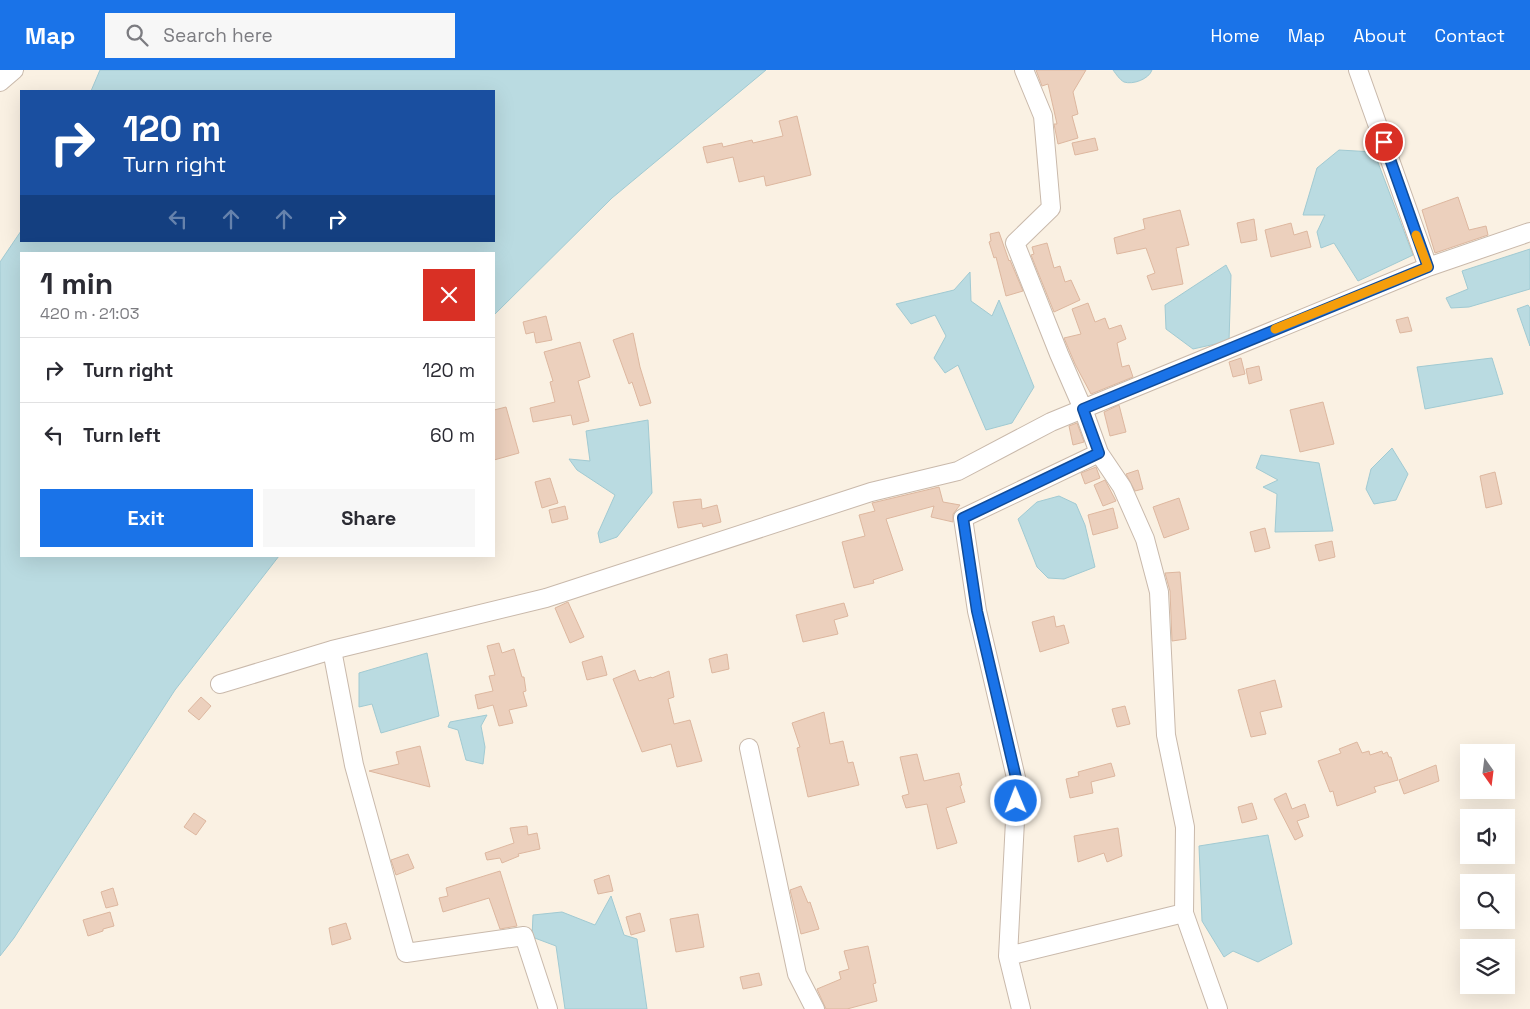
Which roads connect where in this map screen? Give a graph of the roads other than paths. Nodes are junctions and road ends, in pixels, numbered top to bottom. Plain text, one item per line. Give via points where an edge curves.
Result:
1 (14, 70) edge
2 (1358, 70) edge
3 (1024, 71) edge
4 (0, 82) edge
5 (1530, 232) edge
6 (1428, 267) junction
7 (1083, 409) junction
8 (1099, 453) junction
9 (332, 650) junction
10 (220, 684) dead end
11 (749, 748) dead end
12 (1184, 913) junction
13 (1008, 956) junction
14 (548, 1009) edge
15 (815, 1009) edge
16 (1021, 1009) edge
17 (1218, 1009) edge

1 - 4 street
2 - 6 street
3 - 7 street via 1043,116 1051,208 1015,243
5 - 6 street
6 - 7 street
7 - 8 street
7 - 9 street via 1051,422 958,471 871,492 546,598
8 - 12 street via 1122,487 1145,539 1159,592 1166,735 1185,827
8 - 13 street via 963,518 977,611 1017,782
9 - 10 street
9 - 14 street via 354,765 406,953 524,936
11 - 15 street via 797,974
12 - 13 street
12 - 17 street
13 - 16 street

